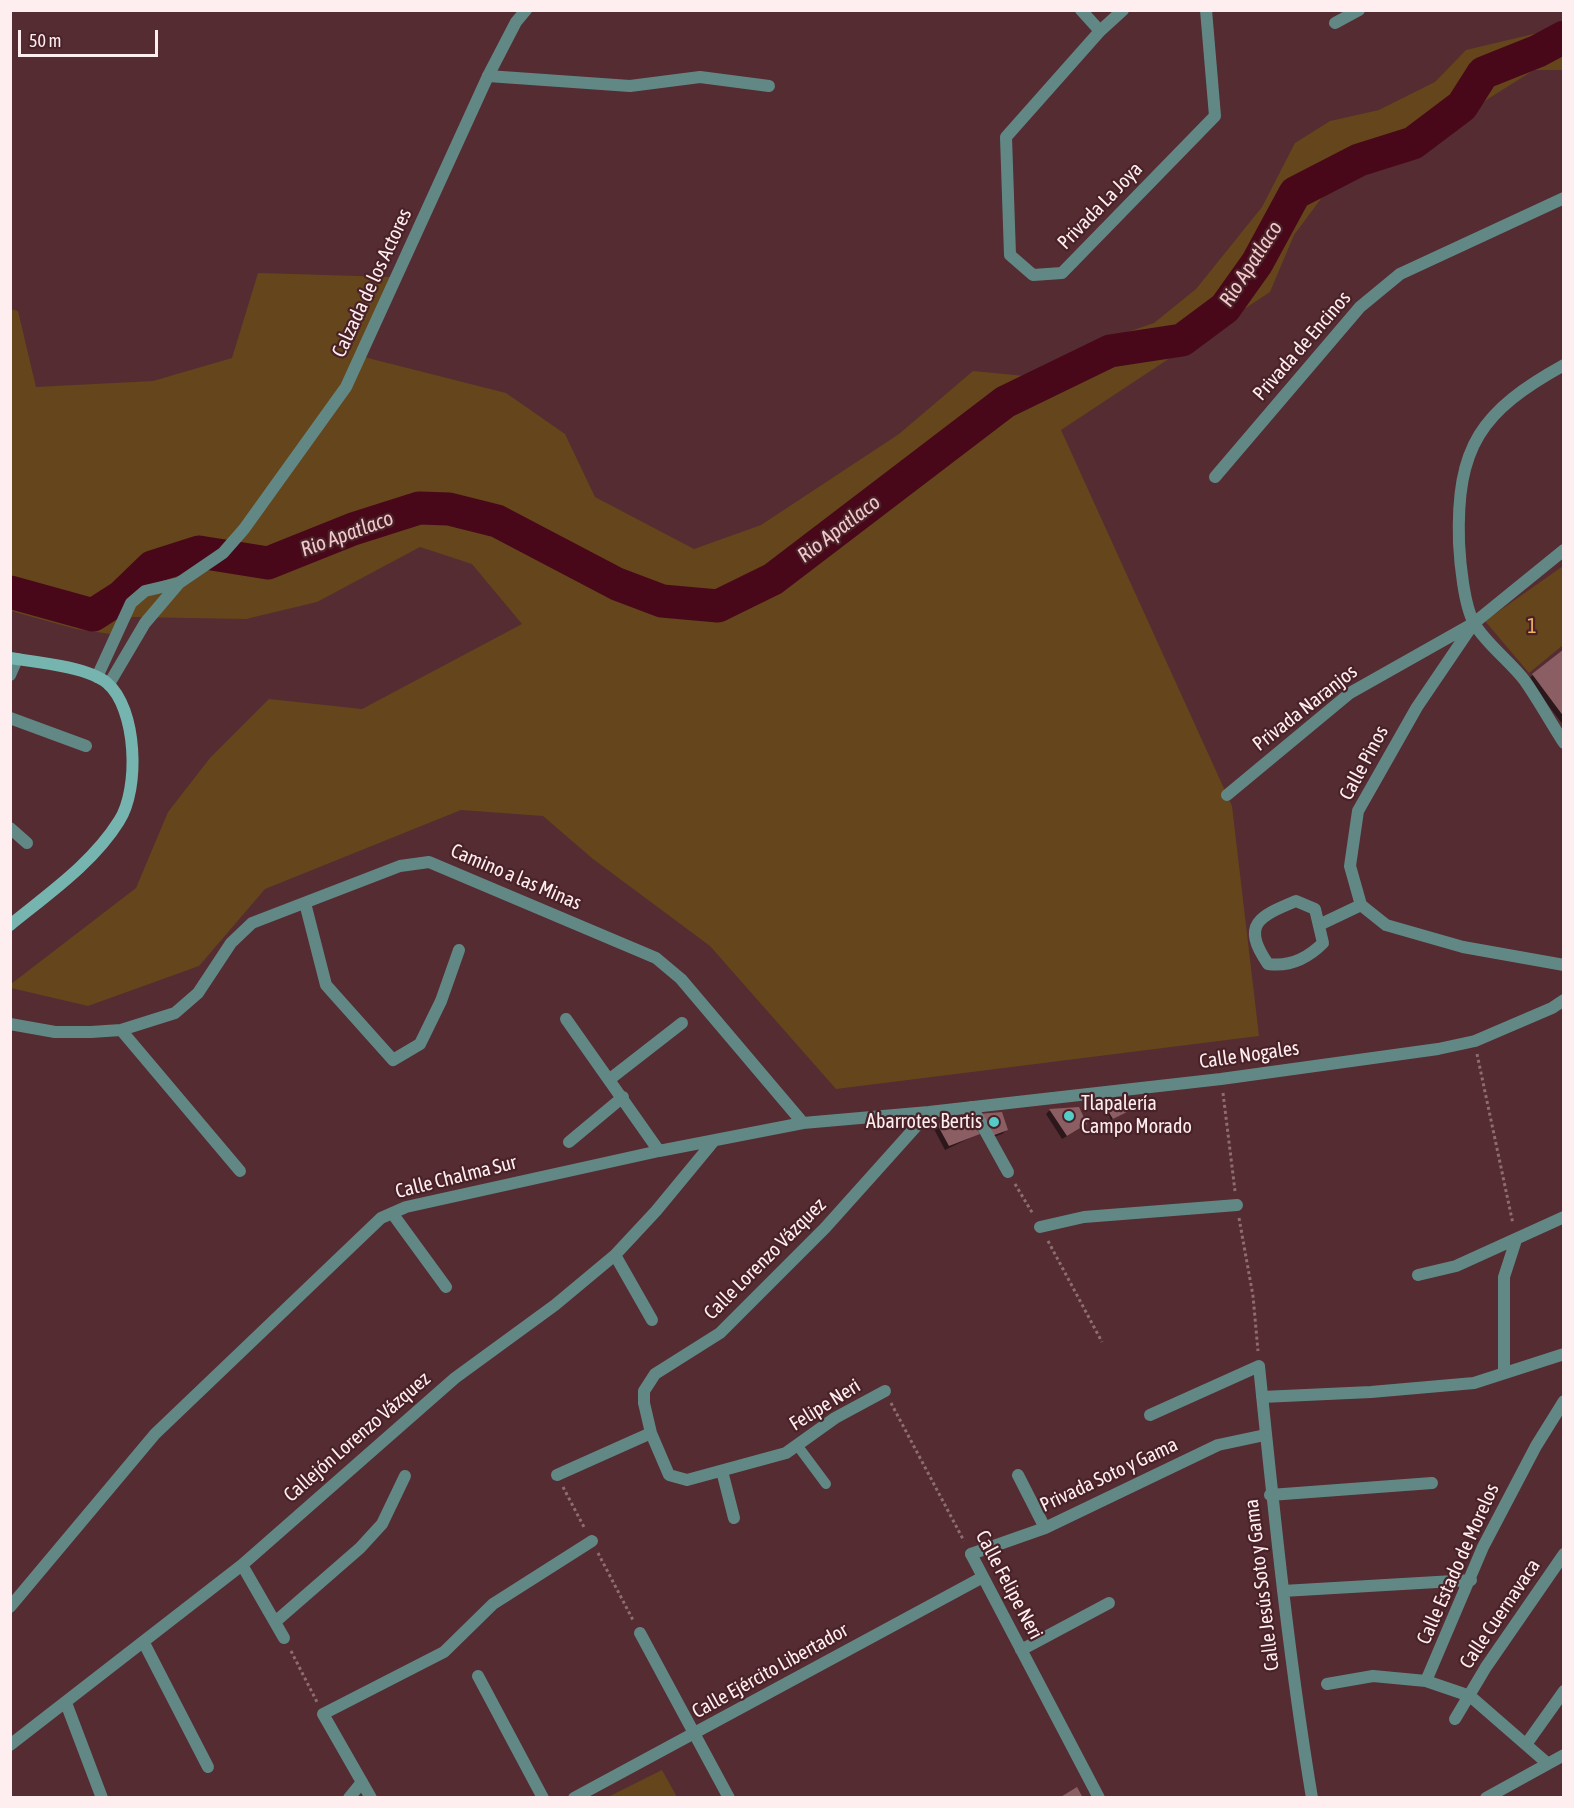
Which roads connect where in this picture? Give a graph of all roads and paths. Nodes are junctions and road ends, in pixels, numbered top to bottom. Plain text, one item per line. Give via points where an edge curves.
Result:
1 (526, 10) edge
2 (1081, 10) edge
3 (1206, 10) edge
4 (1359, 10) edge
5 (1121, 11) edge
6 (1335, 23) dead end
7 (1100, 31) junction
8 (488, 76) junction
9 (769, 86) dead end
10 (1563, 198) edge
11 (1563, 364) edge
12 (1215, 477) dead end
13 (1563, 550) edge
14 (179, 583) junction
15 (1474, 623) junction
16 (14, 659) edge
17 (10, 675) edge
18 (97, 676) junction
19 (109, 684) junction
20 (10, 718) edge
21 (1563, 743) edge
22 (86, 746) dead end
23 (1227, 795) dead end
24 (10, 828) edge
25 (27, 843) dead end
26 (305, 903) junction
27 (1361, 905) junction
28 (1319, 924) junction
29 (10, 925) edge
30 (459, 950) dead end
31 (1563, 965) edge
32 (1563, 1000) edge
33 (566, 1019) dead end
34 (682, 1023) dead end
35 (10, 1024) edge
36 (121, 1030) junction
37 (1475, 1041) junction
38 (610, 1079) junction
39 (1221, 1079) junction
40 (623, 1097) junction
41 (972, 1107) junction
42 (929, 1112) junction
43 (803, 1123) junction
44 (569, 1142) dead end
45 (713, 1142) junction
46 (659, 1151) junction
47 (240, 1171) dead end
48 (1008, 1172) joint
49 (1237, 1205) junction
50 (392, 1213) junction
51 (1563, 1217) edge
52 (1040, 1227) junction
53 (1516, 1240) junction
54 (615, 1255) junction
55 (1418, 1275) dead end
56 (446, 1287) dead end
57 (652, 1320) dead end
58 (1102, 1342) dead end
59 (1563, 1354) edge
60 (1259, 1366) junction
61 (1504, 1373) junction
62 (885, 1391) joint
63 (1262, 1397) junction
64 (1563, 1401) edge
65 (1150, 1414) dead end
66 (651, 1433) junction
67 (1265, 1435) junction
68 (797, 1445) junction
69 (722, 1471) junction
70 (557, 1475) dead end
71 (1018, 1475) dead end
72 (405, 1476) dead end
73 (1432, 1483) dead end
74 (826, 1484) dead end
75 (1270, 1495) junction
76 (734, 1518) dead end
77 (1045, 1528) junction
78 (592, 1541) dead end
79 (970, 1554) junction
80 (1563, 1554) edge
81 (242, 1564) junction
82 (983, 1577) junction
83 (1471, 1580) junction
84 (1283, 1591) junction
85 (1109, 1603) dead end
86 (10, 1607) edge
87 (275, 1622) junction
88 (640, 1633) dead end
89 (284, 1638) joint
90 (144, 1643) junction
91 (1021, 1650) junction
92 (478, 1677) dead end
93 (1426, 1681) junction
94 (1327, 1684) dead end
95 (1563, 1691) edge
96 (1470, 1696) junction
97 (66, 1703) junction
98 (323, 1714) junction
99 (1455, 1719) dead end
100 (694, 1735) junction
101 (1527, 1743) junction
102 (10, 1745) edge
103 (1563, 1755) edge
104 (1547, 1763) junction
105 (208, 1767) dead end
106 (362, 1782) junction
107 (102, 1797) edge
108 (349, 1797) edge
109 (371, 1797) edge
110 (543, 1797) edge
111 (574, 1797) edge
112 (729, 1797) edge
113 (1099, 1797) edge
114 (1312, 1797) edge
115 (1486, 1797) edge

1 - 8 street, Calzada de los Actores
2 - 7 street
3 - 7 street, Privada La Joya via 1215,116 1062,273 1033,275 1010,255 1006,137
4 - 6 street
5 - 7 street, Privada La Joya
8 - 9 street via 630,86 700,77
8 - 14 street, Calzada de los Actores via 346,387 244,529 223,553
10 - 12 street, Privada de Encinos via 1400,274 1368,300
11 - 15 street via 1522,388 1494,413 1476,440 1464,470 1458,500 1460,567
13 - 15 street
14 - 18 street via 145,591 130,603
14 - 19 street via 145,624
15 - 21 street via 1525,681
15 - 23 street, Privada Naranjos via 1350,693
15 - 27 street, Calle Pinos via 1417,707 1358,811 1350,866
16 - 17 street
16 - 18 main road
18 - 19 main road
19 - 29 main road via 124,714 133,755 132,790 127,805 119,821 78,869
20 - 22 street
24 - 25 street
26 - 30 street via 326,985 393,1060 420,1044
26 - 36 street, Camino a las Minas via 252,923 231,943 198,993 175,1013
26 - 43 street, Camino a las Minas via 400,866 429,862 656,958 681,980
27 - 28 street
27 - 31 street via 1386,925 1463,947
28 - 28 street via 1315,909 1296,901 1265,914 1256,926 1255,945 1268,964 1283,966 1313,953 1323,943
32 - 37 street, Calle Nogales via 1534,1017
33 - 38 street
34 - 38 street
35 - 36 street, Camino a las Minas via 55,1032
36 - 47 street
37 - 39 street, Calle Nogales
37 - 53 path
38 - 40 street
39 - 41 street, Calle Nogales
39 - 49 path
40 - 44 street
40 - 46 street
41 - 42 street, Calle Nogales
41 - 48 street
42 - 43 street, Calle Chalma Sur
42 - 66 street, Calle Lorenzo Vázquez via 825,1228 720,1333 655,1374 644,1391
43 - 45 street, Calle Chalma Sur
45 - 46 street, Calle Chalma Sur
45 - 54 street, Callejón Lorenzo Vázquez
46 - 50 street, Calle Chalma Sur
48 - 52 path
49 - 52 street via 1084,1217
49 - 60 path via 1253,1296
50 - 56 street
50 - 86 street, Calle Chalma Sur via 381,1218 155,1434
51 - 53 street
52 - 58 path
53 - 55 street via 1456,1266
53 - 61 street via 1504,1277
54 - 57 street
54 - 81 street, Callejón Lorenzo Vázquez via 555,1305 455,1378
59 - 61 street
60 - 63 street, Calle Jesús Soto y Gama
60 - 65 street
61 - 63 street via 1473,1383
62 - 68 street, Felipe Neri via 835,1418
62 - 79 path, Calle Felipe Neri
63 - 67 street, Calle Jesús Soto y Gama
64 - 83 street, Calle Estado de Morelos via 1488,1537
66 - 69 street, Calle Lorenzo Vázquez via 669,1476 687,1480
66 - 70 street
67 - 75 street, Calle Jesús Soto y Gama
67 - 77 street, Privada Soto y Gama via 1218,1445
68 - 69 street, Felipe Neri via 786,1453
68 - 74 lane
69 - 76 street
71 - 77 street
72 - 87 street via 382,1524
73 - 75 street
75 - 84 street, Calle Jesús Soto y Gama
77 - 79 street, Privada Soto y Gama
78 - 98 street via 493,1604 444,1652
79 - 82 street, Calle Felipe Neri
80 - 96 street, Calle Cuernavaca
81 - 87 street
81 - 90 street, Callejón Lorenzo Vázquez
82 - 91 street, Calle Felipe Neri
82 - 100 street, Calle Ejército Libertador
83 - 84 street
83 - 93 street, Calle Estado de Morelos
84 - 114 street, Calle Jesús Soto y Gama
85 - 91 street
87 - 89 street
88 - 100 street
89 - 98 path
90 - 97 street, Callejón Lorenzo Vázquez
90 - 105 street
91 - 113 street, Calle Felipe Neri
92 - 110 street
93 - 94 street via 1372,1676
93 - 96 street
95 - 101 street
96 - 99 street, Calle Cuernavaca
96 - 101 street
97 - 102 street, Callejón Lorenzo Vázquez
97 - 107 street
98 - 106 street
100 - 111 street, Calle Ejército Libertador
100 - 112 street
101 - 104 street
103 - 104 street
104 - 115 street
106 - 108 street
106 - 109 street

